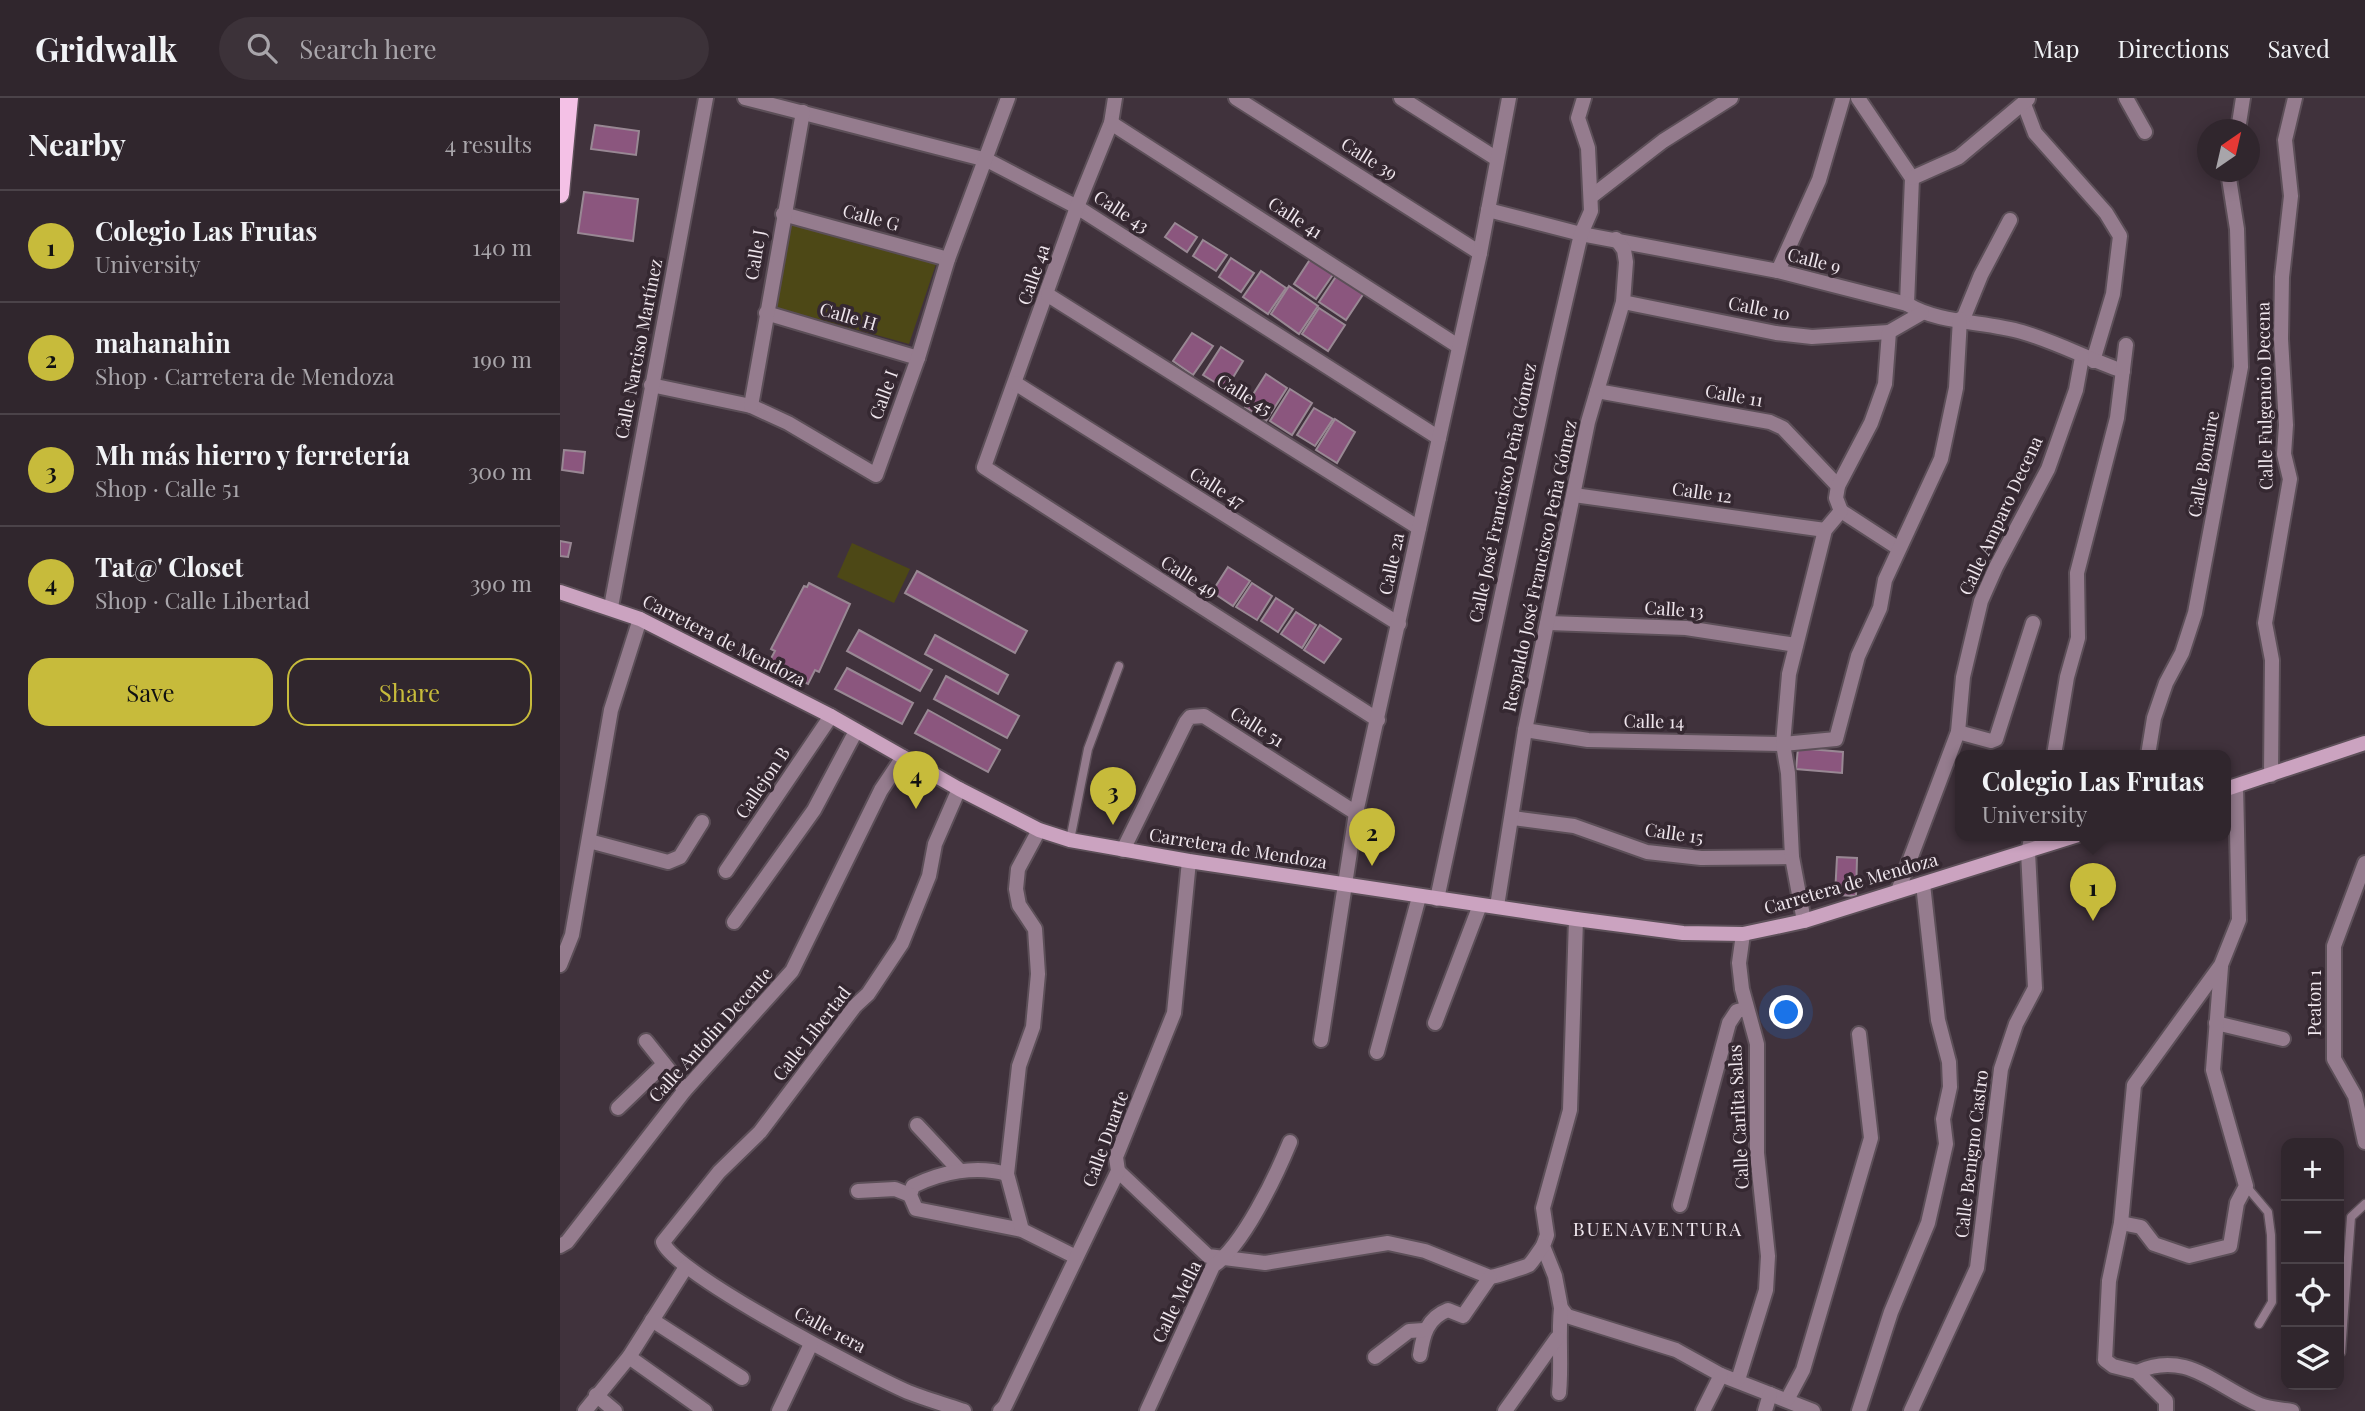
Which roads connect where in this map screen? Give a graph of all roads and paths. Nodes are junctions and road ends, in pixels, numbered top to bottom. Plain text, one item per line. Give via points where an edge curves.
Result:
1 (569, 98) edge
2 (706, 98) edge
3 (745, 98) edge
4 (1007, 98) edge
5 (1115, 98) edge
6 (1236, 98) edge
7 (1401, 98) edge
8 (1509, 98) edge
9 (1584, 98) edge
10 (1731, 98) edge
11 (1843, 98) edge
12 (1858, 98) edge
13 (2126, 98) edge
14 (2243, 98) edge
15 (2295, 98) edge
16 (2026, 101) edge
17 (803, 111) junction
18 (2240, 119) edge
19 (1111, 123) junction
20 (2145, 132) dead end
21 (1497, 159) junction
22 (987, 160) junction
23 (1912, 178) junction
24 (2230, 182) edge
25 (560, 194) edge
26 (1592, 196) junction
27 (1077, 207) junction
28 (1488, 210) junction
29 (783, 214) junction
30 (2010, 220) dead end
31 (1581, 234) junction
32 (1616, 239) junction
33 (1480, 253) junction
34 (948, 259) junction
35 (1778, 271) junction
36 (1048, 295) junction
37 (1623, 302) junction
38 (1907, 303) junction
39 (766, 313) junction
40 (1922, 313) junction
41 (1961, 319) junction
42 (1889, 332) junction
43 (2126, 345) dead end
44 (1458, 346) junction
45 (918, 358) junction
46 (2088, 359) junction
47 (2123, 371) junction
48 (1015, 383) junction
49 (652, 385) junction
50 (1597, 391) junction
51 (751, 406) junction
52 (1439, 438) junction
53 (984, 463) joint
54 (1838, 486) junction
55 (1574, 495) junction
56 (1841, 511) junction
57 (1419, 528) junction
58 (1825, 530) junction
59 (1899, 548) junction
60 (560, 592) edge
61 (611, 607) junction
62 (640, 618) junction
63 (1549, 623) junction
64 (2033, 623) dead end
65 (1399, 624) junction
66 (1796, 645) junction
67 (1119, 666) dead end
68 (831, 716) junction
69 (1378, 720) junction
70 (1525, 730) junction
71 (856, 731) junction
72 (1958, 732) junction
73 (2365, 743) edge
74 (1783, 744) junction
75 (2055, 750) edge
76 (2149, 750) edge
77 (903, 757) junction
78 (2271, 775) junction
79 (2231, 788) edge
80 (958, 789) junction
81 (1356, 813) junction
82 (1513, 818) junction
83 (702, 822) dead end
84 (1039, 830) junction
85 (1070, 840) junction
86 (589, 841) junction
87 (2031, 841) edge
88 (2060, 841) edge
89 (1123, 850) junction
90 (2028, 852) junction
91 (1792, 857) junction
92 (1189, 861) junction
93 (2365, 863) edge
94 (726, 871) dead end
95 (1923, 884) junction
96 (1345, 885) junction
97 (1898, 891) junction
98 (1419, 897) junction
99 (1437, 899) junction
100 (1480, 905) junction
101 (1497, 906) junction
102 (1576, 919) junction
103 (1804, 921) junction
104 (734, 922) dead end
105 (1743, 934) junction
106 (560, 965) edge
107 (2221, 965) junction
108 (1746, 1009) junction
109 (1435, 1023) dead end
110 (2216, 1023) junction
111 (1859, 1034) dead end
112 (2283, 1039) dead end
113 (1321, 1040) dead end
114 (646, 1041) dead end
115 (1377, 1052) dead end
116 (664, 1064) junction
117 (685, 1090) junction
118 (618, 1108) dead end
119 (917, 1125) dead end
120 (1290, 1142) dead end
121 (2365, 1142) edge
122 (960, 1171) junction
123 (1118, 1171) junction
124 (1006, 1174) junction
125 (2246, 1186) junction
126 (858, 1191) dead end
127 (909, 1195) junction
128 (1680, 1205) dead end
129 (2365, 1205) edge
130 (2121, 1223) junction
131 (1022, 1230) junction
132 (560, 1246) edge
133 (1544, 1246) junction
134 (1076, 1257) junction
135 (1227, 1257) junction
136 (686, 1267) junction
137 (1490, 1277) junction
138 (1561, 1308) junction
139 (652, 1320) junction
140 (2259, 1324) dead end
141 (2342, 1327) edge
142 (1424, 1330) junction
143 (1558, 1338) junction
144 (811, 1344) junction
145 (1420, 1355) dead end
146 (629, 1357) junction
147 (1375, 1357) dead end
148 (2137, 1372) junction
149 (1721, 1375) junction
150 (742, 1378) dead end
151 (1738, 1381) junction
152 (1559, 1393) dead end
153 (1770, 1394) junction
154 (596, 1395) junction
155 (1787, 1400) junction
156 (2261, 1408) edge
157 (585, 1411) edge
158 (615, 1411) edge
159 (705, 1411) edge
160 (779, 1411) edge
161 (964, 1411) edge
162 (1000, 1411) edge
163 (1147, 1411) edge
164 (1505, 1411) edge
165 (1703, 1411) edge
166 (1765, 1411) edge
167 (1813, 1411) edge
168 (1859, 1411) edge
169 (1911, 1411) edge
170 (2166, 1411) edge
171 (2292, 1411) edge

1 - 25 main road
2 - 49 street, Calle Narciso Martínez
3 - 17 street, Calle 43
4 - 22 street, Calle I
5 - 19 street, Calle 4a
6 - 33 street, Calle 39
7 - 21 street
8 - 21 street, Calle 2a
9 - 26 street, Calle José Francisco Peña Gómez via 1578,118 1588,148
10 - 26 street via 1663,141
11 - 35 street via 1819,180
12 - 23 street
13 - 20 street
14 - 18 street
15 - 78 street, Calle Fulgencio Decena via 2285,141 2291,196 2281,339 2286,368 2284,454 2290,479 2264,623 2272,660
16 - 23 street via 1959,157
16 - 46 street, Calle Amparo Decena via 2035,133 2106,213 2120,236 2113,293
17 - 22 street, Calle 43
17 - 29 street, Calle J
19 - 27 street, Calle 4a
19 - 44 street, Calle 41
21 - 28 street, Calle 2a
22 - 27 street, Calle 43
22 - 34 street, Calle I
23 - 38 street
24 - 76 street, Calle Bonaire via 2237,229 2241,367 2195,613 2158,706
26 - 31 street, Calle José Francisco Peña Gómez via 1587,227
27 - 36 street, Calle 4a
27 - 52 street, Calle 43
28 - 31 street, Calle 9
28 - 33 street, Calle 2a
29 - 34 street, Calle G
29 - 39 street, Calle J
30 - 41 street
31 - 32 street, Calle 9
31 - 99 street, Calle José Francisco Peña Gómez
32 - 35 street, Calle 9
32 - 37 street, Respaldo José Francisco Peña Gómez via 1626,262
33 - 44 street, Calle 2a
34 - 45 street, Calle I
35 - 38 street, Calle 9
36 - 48 street, Calle 4a
36 - 57 street, Calle 45
37 - 42 street, Calle 10 via 1776,333 1812,337
37 - 50 street, Respaldo José Francisco Peña Gómez
38 - 40 street, Calle 9
39 - 45 street, Calle H
39 - 51 street, Calle J
40 - 41 street, Calle 9
40 - 42 street
41 - 46 street, Calle 9 via 2024,332
41 - 59 street via 1948,432 1932,484
42 - 54 street via 1880,402
43 - 47 street
44 - 52 street, Calle 2a
45 - 51 street, Calle I via 876,475 788,422
46 - 47 street, Calle 9
46 - 72 street, Calle Amparo Decena via 2048,469 1981,601 1970,637
47 - 75 street via 2117,418 2077,573 2078,638
48 - 53 street, Calle 4a
48 - 65 street, Calle 47
49 - 51 street, Calle I
49 - 61 street, Calle Narciso Martínez
50 - 54 street, Calle 11 via 1770,422 1783,428
50 - 55 street, Respaldo José Francisco Peña Gómez
52 - 57 street, Calle 2a
53 - 69 street, Calle 49 via 986,471
54 - 56 street
55 - 58 street, Calle 12
55 - 63 street, Respaldo José Francisco Peña Gómez
56 - 58 street
56 - 59 street
57 - 65 street, Calle 2a
58 - 66 street
59 - 74 street, Calle 14 via 1885,580 1880,608 1858,656 1836,739
60 - 61 street, Carretera de Mendoza
61 - 62 street, Carretera de Mendoza
62 - 68 street, Carretera de Mendoza
62 - 86 street via 611,710
63 - 66 street, Calle 13 via 1686,628
63 - 70 street, Respaldo José Francisco Peña Gómez
64 - 72 street via 1996,738 1991,741
65 - 69 street, Calle 2a
66 - 74 street
67 - 85 lane via 1088,748
68 - 71 street, Carretera de Mendoza
68 - 94 street, Callejon B
69 - 81 street, Calle 2a
70 - 74 street, Calle 14 via 1588,740
70 - 82 street, Respaldo José Francisco Peña Gómez
71 - 77 street, Carretera de Mendoza
71 - 104 street via 814,810
72 - 97 street, Calle Amparo Decena
73 - 78 street
74 - 91 street
77 - 80 street, Carretera de Mendoza
77 - 117 street, Calle Antolin Decente via 880,790 792,971
78 - 79 street
79 - 107 street via 2239,920
80 - 84 street, Carretera de Mendoza
80 - 136 street, Calle Libertad via 902,943 761,1132 719,1172 665,1237 666,1251
81 - 89 street, Calle 51 via 1203,716 1196,716 1186,722
81 - 96 street, Calle 2a
82 - 91 street, Calle 15 via 1574,826 1647,852 1701,858
82 - 101 street, Respaldo José Francisco Peña Gómez
83 - 86 street via 680,857 668,862
84 - 85 street, Carretera de Mendoza
84 - 124 street via 1018,869 1018,905 1035,929 1038,974 1033,1027 1019,1066
85 - 89 street, Carretera de Mendoza
86 - 106 street via 572,935
87 - 90 street, Calle Benigno Castro
88 - 90 street, Carretera de Mendoza
89 - 92 street, Carretera de Mendoza
90 - 95 street, Carretera de Mendoza
90 - 169 street, Calle Benigno Castro via 2035,988 2016,1024 2001,1069 1976,1268
91 - 103 street
92 - 96 street, Carretera de Mendoza
92 - 123 street, Calle Duarte via 1174,1013 1116,1157
93 - 121 street, Peaton 1 via 2334,946 2334,1059 2356,1096
95 - 97 street, Carretera de Mendoza
95 - 168 street via 1938,1020 1950,1062 1943,1119 1946,1144 1928,1223 1891,1312
96 - 98 street, Carretera de Mendoza
96 - 113 street, Calle 2a
97 - 103 street, Carretera de Mendoza
98 - 99 street, Carretera de Mendoza
98 - 115 street
99 - 100 street, Carretera de Mendoza
100 - 101 street, Carretera de Mendoza
100 - 109 street
101 - 102 street, Carretera de Mendoza
102 - 105 street, Carretera de Mendoza via 1683,933
102 - 133 street via 1570,1110 1543,1208
103 - 105 street, Carretera de Mendoza
105 - 108 street, Calle Carlita Salas via 1739,963
107 - 110 street
107 - 130 street via 2134,1085
108 - 128 street via 1737,1011 1729,1023
108 - 151 street, Calle Carlita Salas via 1757,1044 1757,1153 1768,1256 1766,1290
110 - 112 street
110 - 125 street via 2213,1070
111 - 155 street via 1871,1139 1803,1370
114 - 116 street
116 - 117 street
116 - 118 street
117 - 132 street, Calle Antolin Decente
119 - 122 street
120 - 135 street, Calle Mella via 1277,1175
122 - 124 street
122 - 127 street via 920,1182
123 - 134 street, Calle Duarte
123 - 135 street via 1208,1256
124 - 131 street
125 - 130 street via 2237,1203 2230,1246 2219,1251 2189,1256 2154,1244 2141,1227
125 - 140 lane via 2268,1212 2271,1235 2272,1302
126 - 127 street via 895,1189
127 - 131 street via 916,1209
129 - 141 lane via 2351,1217
130 - 148 street via 2109,1282 2105,1360
131 - 134 street
133 - 137 street via 1528,1265
133 - 138 street
134 - 162 street, Calle Duarte
135 - 137 street via 1265,1263 1388,1243 1425,1251
135 - 163 street, Calle Mella via 1213,1266
136 - 139 street
136 - 144 street, Calle 1era
137 - 142 street via 1463,1316 1448,1310 1439,1313
138 - 143 street
138 - 149 street via 1575,1319 1676,1350
139 - 146 street
139 - 150 street
142 - 145 street
142 - 147 street via 1409,1331
143 - 152 street
143 - 164 street
144 - 160 street
144 - 161 street, Calle 1era via 908,1392
146 - 154 street
146 - 159 street
148 - 156 street via 2155,1363 2177,1364 2210,1377
148 - 170 street via 2165,1401
149 - 151 street
149 - 165 street
151 - 153 street
153 - 155 street
153 - 166 street
154 - 157 street
154 - 158 street
155 - 167 street
156 - 171 street

